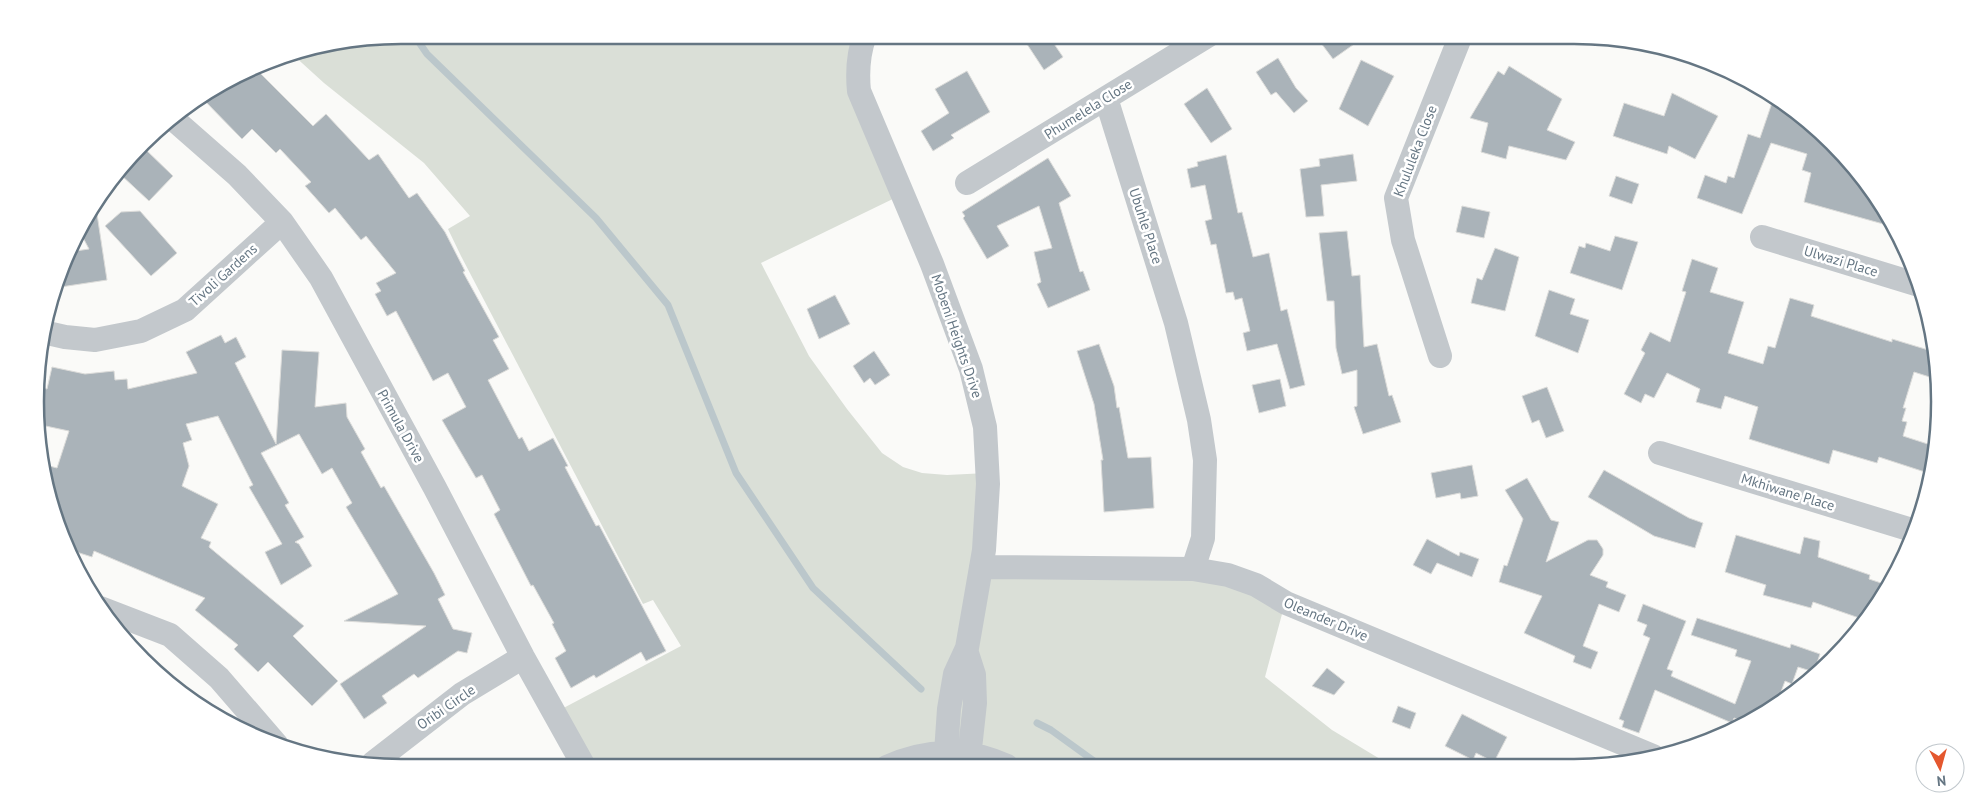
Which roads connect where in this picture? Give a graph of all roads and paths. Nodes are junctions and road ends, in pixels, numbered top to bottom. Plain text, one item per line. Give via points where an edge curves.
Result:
1 (862, 44) edge
2 (1194, 44) edge
3 (1457, 44) edge
4 (1106, 98) junction
5 (178, 123) edge
6 (967, 183) dead end
7 (282, 222) junction
8 (1762, 237) dead end
9 (1910, 282) edge
10 (51, 334) edge
11 (1440, 356) dead end
12 (1660, 453) dead end
13 (1907, 529) edge
14 (981, 567) junction
15 (1192, 569) junction
16 (114, 613) edge
17 (966, 650) junction
18 (523, 657) junction
19 (266, 732) edge
20 (1643, 752) edge
21 (379, 758) edge
22 (580, 759) edge
23 (946, 759) edge
24 (969, 759) edge

1 - 14 street, Mobeni Heights Drive via 857,73 859,91 932,264 972,369 982,407 988,513
2 - 4 street, Phumelela Close
3 - 11 street, Khululeka Close via 1396,198 1403,240
4 - 6 street, Phumelela Close
4 - 15 street, Ubuhle Place via 1174,314 1205,460 1203,538
5 - 7 street, Primula Drive via 237,175
7 - 10 street, Tivoli Gardens via 185,310 141,331 95,340
7 - 18 street, Primula Drive via 321,278
8 - 9 street, Ulwazi Place
12 - 13 street, Mkhiwane Place
14 - 15 street, Oleander Drive
14 - 17 street, Mobeni Heights Drive
15 - 20 street, Oleander Drive via 1228,575 1256,585 1286,602
16 - 19 street via 170,635 219,678
17 - 23 street, Mobeni Heights Drive via 955,674
17 - 24 street, Mobeni Heights Drive via 974,675 975,703
18 - 21 street, Oribi Circle via 462,694
18 - 22 street, Primula Drive

